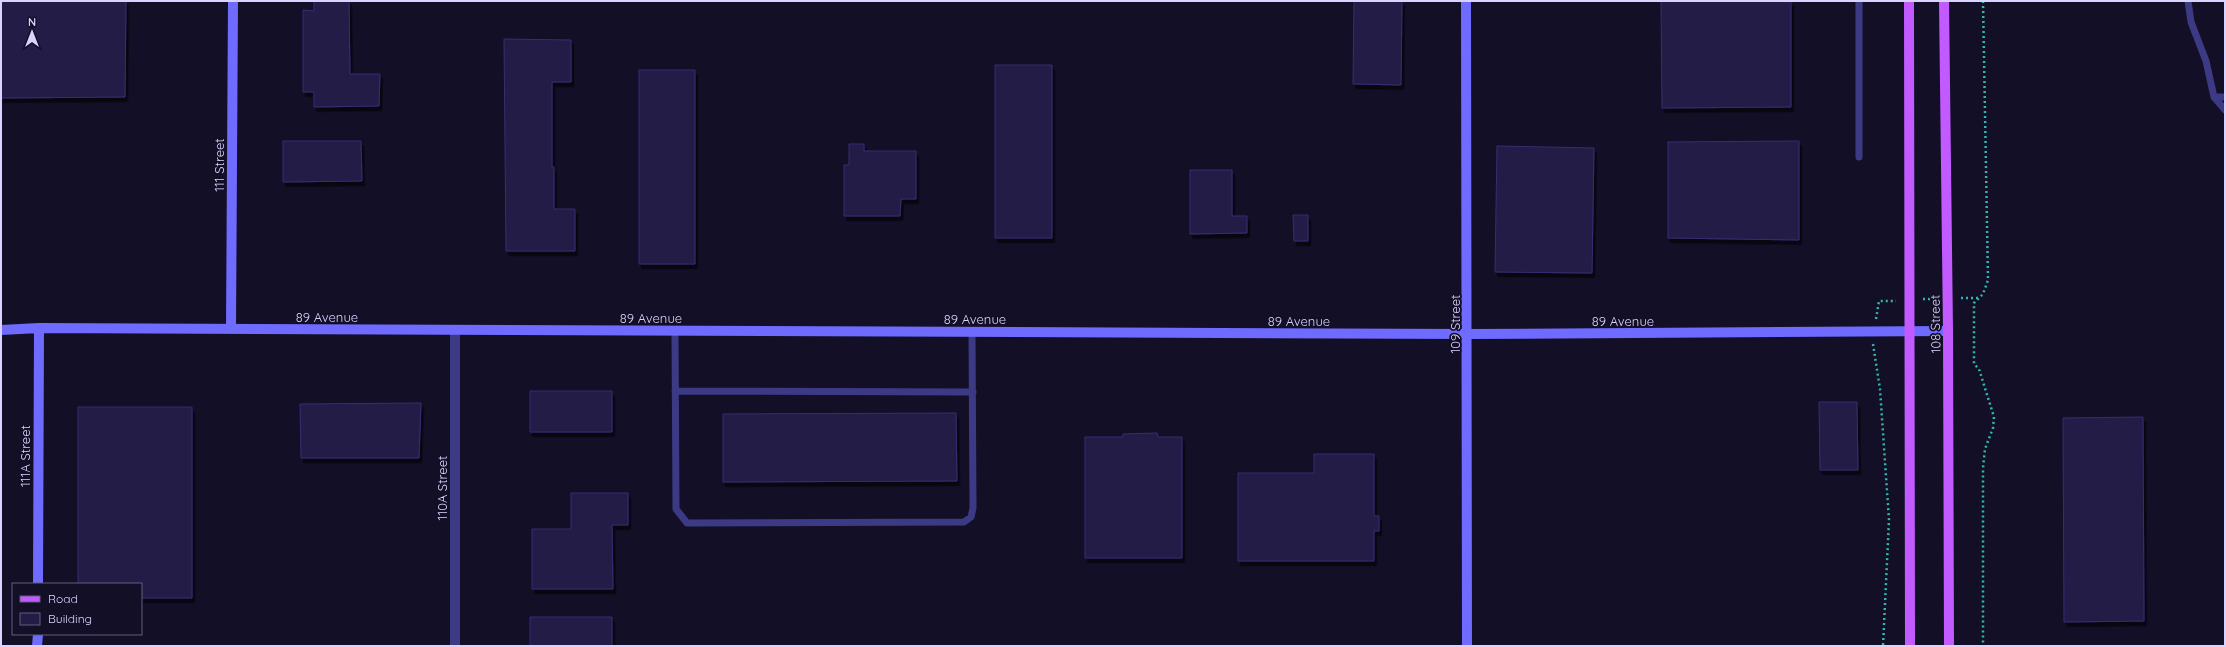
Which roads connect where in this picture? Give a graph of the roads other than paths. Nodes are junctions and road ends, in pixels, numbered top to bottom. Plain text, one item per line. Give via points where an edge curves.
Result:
1 (233, 1) edge
2 (1466, 1) edge
3 (1859, 1) edge
4 (1909, 1) edge
5 (1944, 1) edge
6 (2188, 1) edge
7 (2214, 97) junction
8 (2225, 97) edge
9 (2225, 110) edge
10 (1859, 157) dead end
11 (39, 328) junction
12 (231, 329) junction
13 (1, 330) edge
14 (455, 330) junction
15 (675, 331) junction
16 (1948, 331) junction
17 (972, 332) junction
18 (1910, 333) junction
19 (1468, 334) junction
20 (675, 391) junction
21 (973, 392) junction
22 (38, 583) edge
23 (38, 635) edge
24 (38, 646) edge
25 (455, 646) edge
26 (1467, 646) edge
27 (1910, 646) edge
28 (1949, 646) edge

1 - 12 street, 111 Street
2 - 19 street, 109 Street
3 - 10 lane
4 - 18 main road, 108 Street
5 - 16 main road, 108 Street
6 - 7 lane via 2191,22 2206,61
7 - 8 lane
7 - 9 lane
11 - 12 street, 89 Avenue
11 - 13 street, 89 Avenue
11 - 22 street, 111A Street
12 - 14 street, 89 Avenue
14 - 15 street, 89 Avenue
14 - 25 street, 110A Street
15 - 17 street, 89 Avenue
15 - 20 lane
16 - 18 street, 89 Avenue
16 - 28 main road, 108 Street
17 - 19 street, 89 Avenue
17 - 21 lane
18 - 19 street, 89 Avenue
18 - 27 main road, 108 Street
19 - 26 street, 109 Street
20 - 21 lane
20 - 21 lane via 676,509 687,523 964,522 971,517 973,508
23 - 24 street

